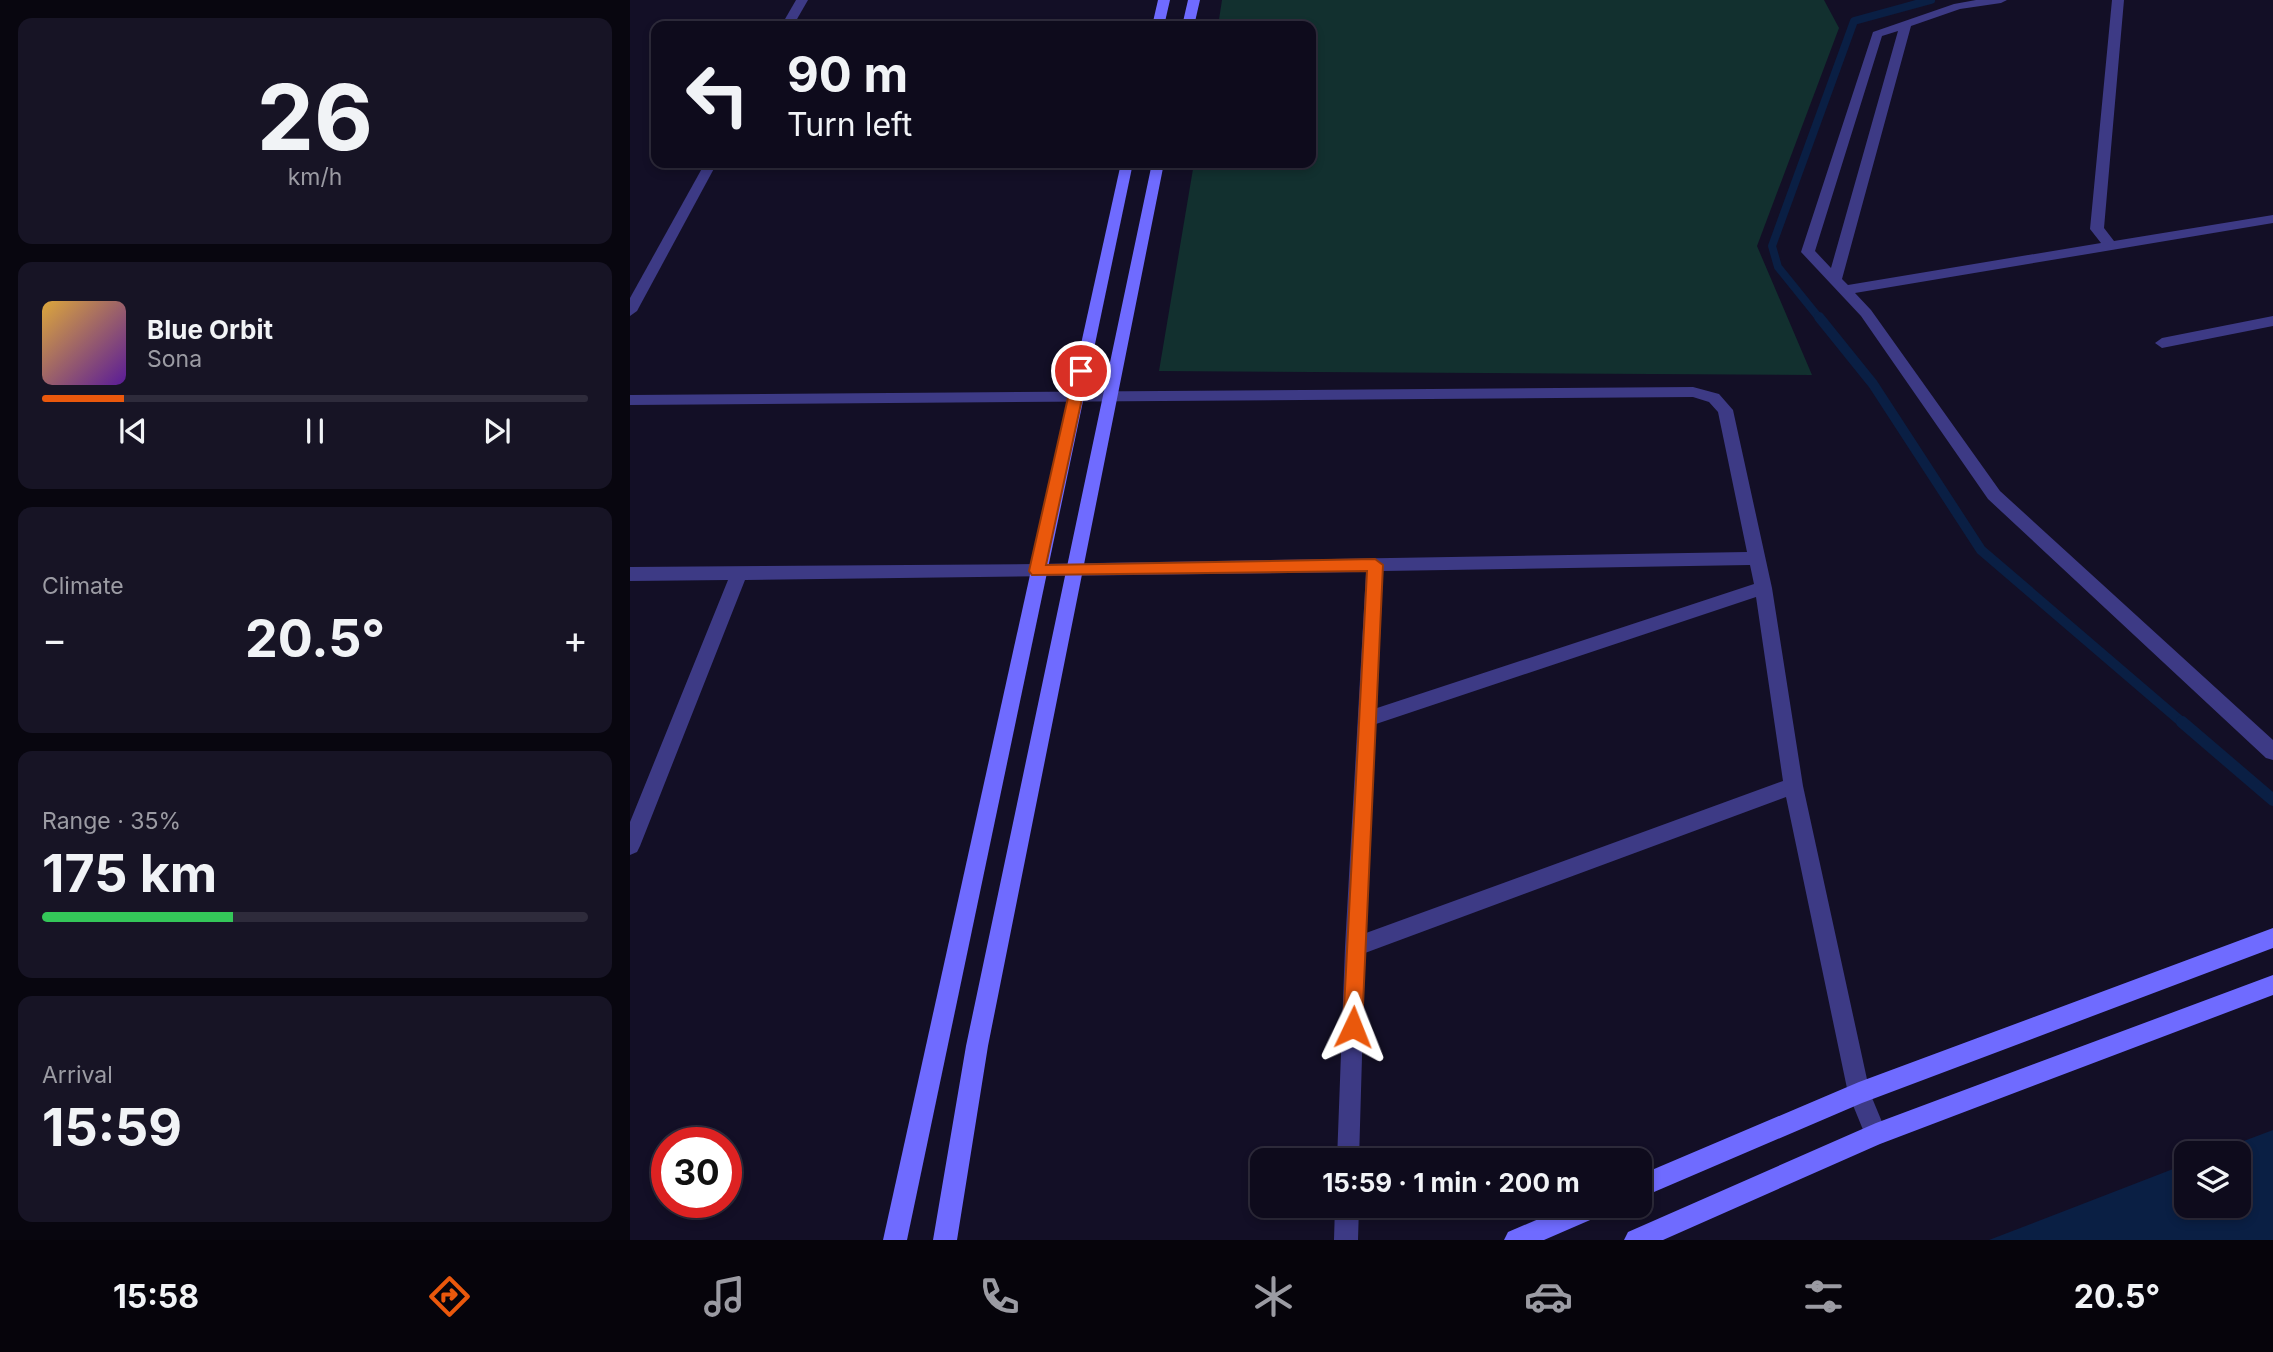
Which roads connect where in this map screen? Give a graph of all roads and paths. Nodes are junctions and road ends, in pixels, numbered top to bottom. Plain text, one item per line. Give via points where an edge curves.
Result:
1 (802, 0) edge
2 (1164, 0) edge
3 (1194, 0) edge
4 (2001, 0) edge
5 (2118, 0) edge
6 (790, 21) edge
7 (1159, 21) edge
8 (1189, 21) edge
9 (1905, 26) junction
10 (708, 168) edge
11 (1126, 168) edge
12 (1157, 168) edge
13 (2273, 219) edge
14 (2111, 246) junction
15 (1840, 284) junction
16 (630, 312) edge
17 (2273, 321) edge
18 (2162, 342) dead end
19 (1075, 397) junction
20 (1110, 397) junction
21 (630, 400) edge
22 (1757, 558) junction
23 (1375, 565) junction
24 (1075, 570) junction
25 (1037, 571) junction
26 (739, 573) junction
27 (630, 574) edge
28 (1763, 588) junction
29 (1367, 719) junction
30 (2273, 752) edge
31 (1793, 786) junction
32 (632, 835) edge
33 (2273, 938) edge
34 (1355, 947) junction
35 (2273, 985) edge
36 (1859, 1093) junction
37 (1876, 1134) junction
38 (1348, 1148) edge
39 (1652, 1182) edge
40 (1347, 1218) edge
41 (1568, 1218) edge
42 (895, 1240) edge
43 (946, 1240) edge
44 (1346, 1240) edge
45 (1516, 1240) edge
46 (1636, 1240) edge

1 - 6 street
2 - 7 street
3 - 8 street
4 - 9 street via 1958,6
5 - 14 street via 2097,229
9 - 15 street
9 - 15 street via 1877,34 1808,252
10 - 16 street
11 - 19 street
12 - 20 street
13 - 14 street
14 - 15 street
15 - 30 street via 1882,334 1994,495
17 - 18 street
19 - 20 street
19 - 21 street
19 - 25 street
20 - 22 street via 1693,392 1714,398 1724,410
20 - 24 street
22 - 23 street
22 - 28 street
23 - 24 street
23 - 29 street
24 - 25 street
24 - 43 street via 977,1046
25 - 26 street
25 - 42 street
26 - 27 street
26 - 32 street
28 - 29 street
28 - 31 street
29 - 34 street
31 - 34 street
31 - 36 street
33 - 36 street
34 - 38 street
35 - 37 street
36 - 37 street
36 - 39 street
37 - 46 street
40 - 44 street
41 - 45 street

